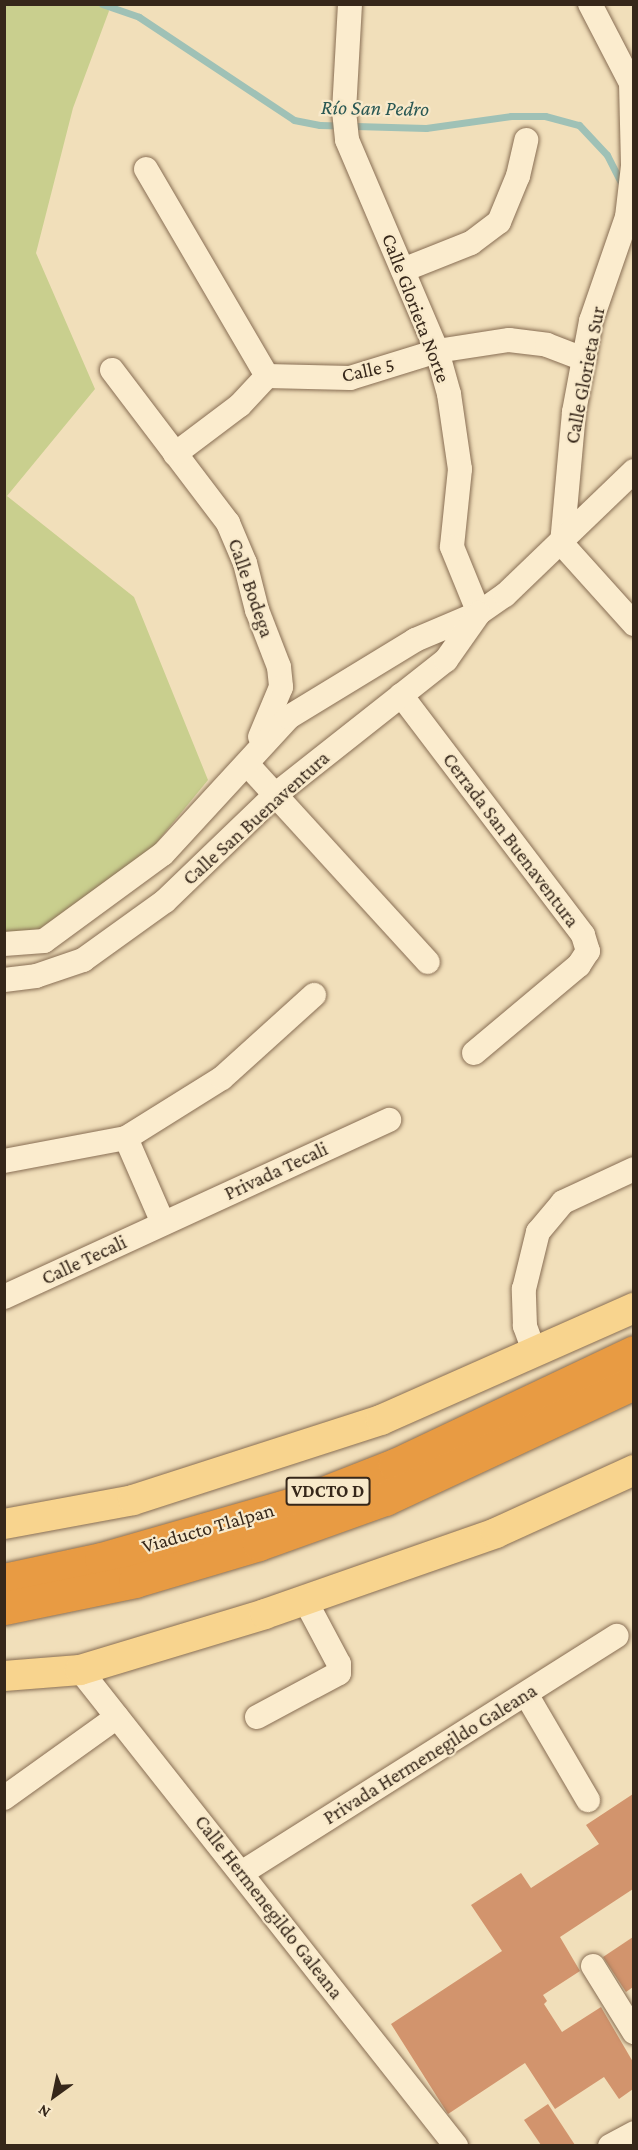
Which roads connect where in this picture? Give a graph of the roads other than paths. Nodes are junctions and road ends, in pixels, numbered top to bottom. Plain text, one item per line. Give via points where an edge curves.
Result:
1 (350, 4) edge
2 (590, 4) edge
3 (526, 140) dead end
4 (633, 166) edge
5 (146, 169) dead end
6 (403, 270) junction
7 (437, 351) junction
8 (584, 359) junction
9 (112, 370) dead end
10 (267, 376) junction
11 (174, 454) junction
12 (633, 471) edge
13 (562, 544) junction
14 (479, 613) junction
15 (632, 619) edge
16 (401, 695) junction
17 (247, 764) junction
18 (275, 795) junction
19 (4, 944) edge
20 (428, 962) dead end
21 (4, 980) edge
22 (314, 994) dead end
23 (474, 1053) dead end
24 (389, 1120) dead end
25 (126, 1138) junction
26 (4, 1161) edge
27 (633, 1169) edge
28 (163, 1223) junction
29 (4, 1297) edge
30 (633, 1308) edge
31 (534, 1351) junction
32 (633, 1352) edge
33 (633, 1365) edge
34 (633, 1383) edge
35 (633, 1394) edge
36 (633, 1470) edge
37 (4, 1524) edge
38 (4, 1580) edge
39 (4, 1588) edge
40 (305, 1600) junction
41 (4, 1608) edge
42 (4, 1617) edge
43 (617, 1636) dead end
44 (80, 1670) junction
45 (4, 1676) edge
46 (526, 1694) junction
47 (117, 1717) junction
48 (257, 1717) dead end
49 (4, 1798) edge
50 (588, 1800) dead end
51 (243, 1872) junction
52 (593, 1966) dead end
53 (633, 2032) edge
54 (633, 2133) edge
55 (456, 2145) edge
56 (610, 2145) edge

1 - 6 street, Calle Glorieta Norte via 344,111 347,140
2 - 4 street, Calle Glorieta Sur via 631,82
3 - 6 street via 518,176 499,222 471,243
4 - 8 street, Calle Glorieta Sur via 627,217 591,321
5 - 10 street
6 - 7 street, Calle Glorieta Norte
7 - 8 street, Calle 5 via 509,340 547,345
7 - 10 street, Calle 5 via 350,378
7 - 14 street, Calle Glorieta Norte via 449,394 460,469 452,547
8 - 13 street, Calle Glorieta Sur via 574,412
9 - 11 street, Calle Bodega
10 - 11 street via 240,405
11 - 17 street, Calle Bodega via 228,523 279,667 281,687
12 - 13 street, Calle San Buenaventura
13 - 14 street, Calle San Buenaventura
13 - 15 street
14 - 16 street, Calle San Buenaventura via 446,660
14 - 17 street, Calle San Buenaventura via 441,626 288,717
16 - 18 street, Calle San Buenaventura
16 - 23 street, Cerrada San Buenaventura via 583,935 588,951 579,965
17 - 18 street
17 - 19 street, Calle San Buenaventura via 163,854 44,941
18 - 20 street
18 - 21 street, Calle San Buenaventura via 165,901 83,960 36,976
22 - 25 street via 222,1078
24 - 28 street, Privada Tecali
25 - 26 street
25 - 28 street
27 - 31 street via 563,1202 538,1232 524,1289 525,1326
28 - 29 street, Calle Tecali
30 - 31 main road
31 - 37 main road via 370,1424 133,1500
32 - 38 highway, Viaducto Tlalpan / VDCTO D via 396,1465 303,1501 101,1559
33 - 39 highway via 374,1484 253,1527 154,1555
34 - 41 highway via 385,1499 259,1544 135,1581
35 - 42 highway, Viaducto Tlalpan / VDCTO D via 525,1448 387,1506 280,1544 122,1595
36 - 40 main road via 496,1533
40 - 44 main road
40 - 48 street via 339,1664 339,1673
43 - 46 street, Privada Hermenegildo Galeana
44 - 45 main road
44 - 47 street, Calle Hermenegildo Galeana
46 - 50 street
46 - 51 street, Privada Hermenegildo Galeana
47 - 49 street
47 - 51 street, Calle Hermenegildo Galeana
51 - 55 street, Calle Hermenegildo Galeana
52 - 53 street
54 - 56 street

